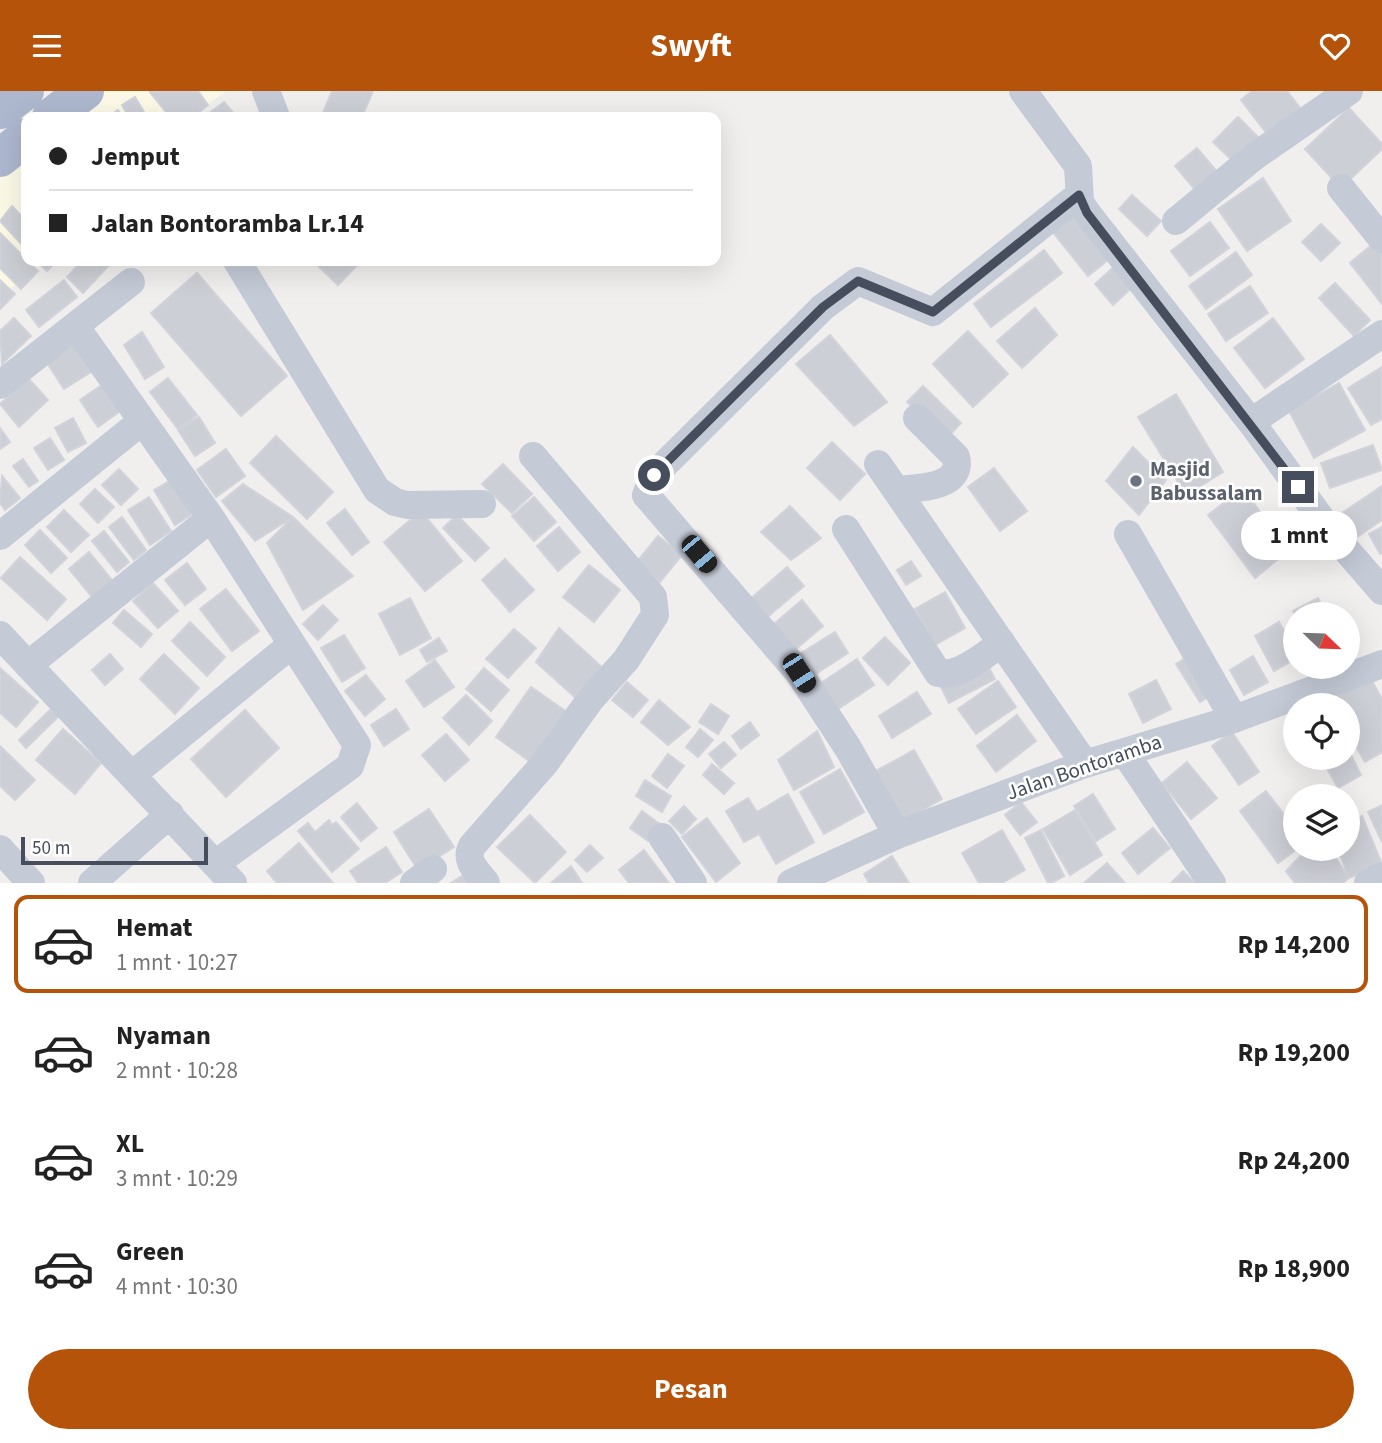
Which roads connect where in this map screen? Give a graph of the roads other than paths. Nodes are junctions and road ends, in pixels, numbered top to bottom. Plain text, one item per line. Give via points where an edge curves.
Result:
1 (25, 91) edge
2 (85, 91) edge
3 (266, 91) edge
4 (1349, 91) edge
5 (1032, 94) edge
6 (0, 110) edge
7 (58, 112) edge
8 (274, 112) edge
9 (21, 141) edge
10 (0, 158) edge
11 (1341, 188) dead end
12 (1079, 195) junction
13 (1176, 221) dead end
14 (1382, 239) edge
15 (240, 266) edge
16 (131, 282) dead end
17 (76, 327) junction
18 (1382, 334) edge
19 (0, 385) edge
20 (917, 418) dead end
21 (142, 421) junction
22 (1251, 422) junction
23 (533, 456) dead end
24 (878, 464) dead end
25 (896, 490) junction
26 (482, 504) dead end
27 (211, 518) junction
28 (846, 529) dead end
29 (1128, 534) dead end
30 (0, 536) edge
31 (1382, 591) edge
32 (0, 635) edge
33 (1002, 643) junction
34 (291, 645) junction
35 (1382, 664) edge
36 (28, 665) junction
37 (1234, 719) junction
38 (1125, 753) junction
39 (1085, 764) junction
40 (132, 775) junction
41 (170, 814) junction
42 (897, 835) junction
43 (662, 837) dead end
44 (0, 849) edge
45 (224, 874) edge
46 (839, 874) edge
47 (1382, 876) edge
48 (31, 883) edge
49 (92, 883) edge
50 (486, 883) edge
51 (692, 883) edge
52 (791, 883) edge
53 (1212, 883) edge
54 (1368, 883) edge

1 - 6 main road
2 - 7 main road
3 - 8 street
4 - 13 street via 1255,156
5 - 12 street via 1078,166
9 - 10 main road
11 - 14 street
12 - 22 street via 1087,213
12 - 42 street via 933,312 858,281 823,307 654,475 646,495 799,673
15 - 26 street via 377,490 407,505
16 - 17 street
17 - 19 street
17 - 21 street
18 - 22 street
20 - 25 street via 956,457 958,465 953,475 936,485
21 - 27 street
21 - 30 street
22 - 31 street via 1330,531
23 - 50 street via 653,597 655,615 626,660 590,700 545,763 470,848 471,863
24 - 25 street
25 - 33 street
27 - 34 street
27 - 36 street
28 - 33 street via 937,673 962,669
29 - 37 street
32 - 36 street
33 - 39 street
34 - 40 street
34 - 45 street via 346,723 357,745 356,755 350,766
35 - 37 street, Jalan Bontoramba
36 - 40 street
37 - 38 street, Jalan Bontoramba
38 - 39 street, Jalan Bontoramba
38 - 53 street
39 - 42 street, Jalan Bontoramba
40 - 41 street
41 - 45 street
41 - 49 street
42 - 46 street, Jalan Bontoramba
43 - 51 street
44 - 48 street
46 - 52 street, Jalan Bontoramba
47 - 54 street

